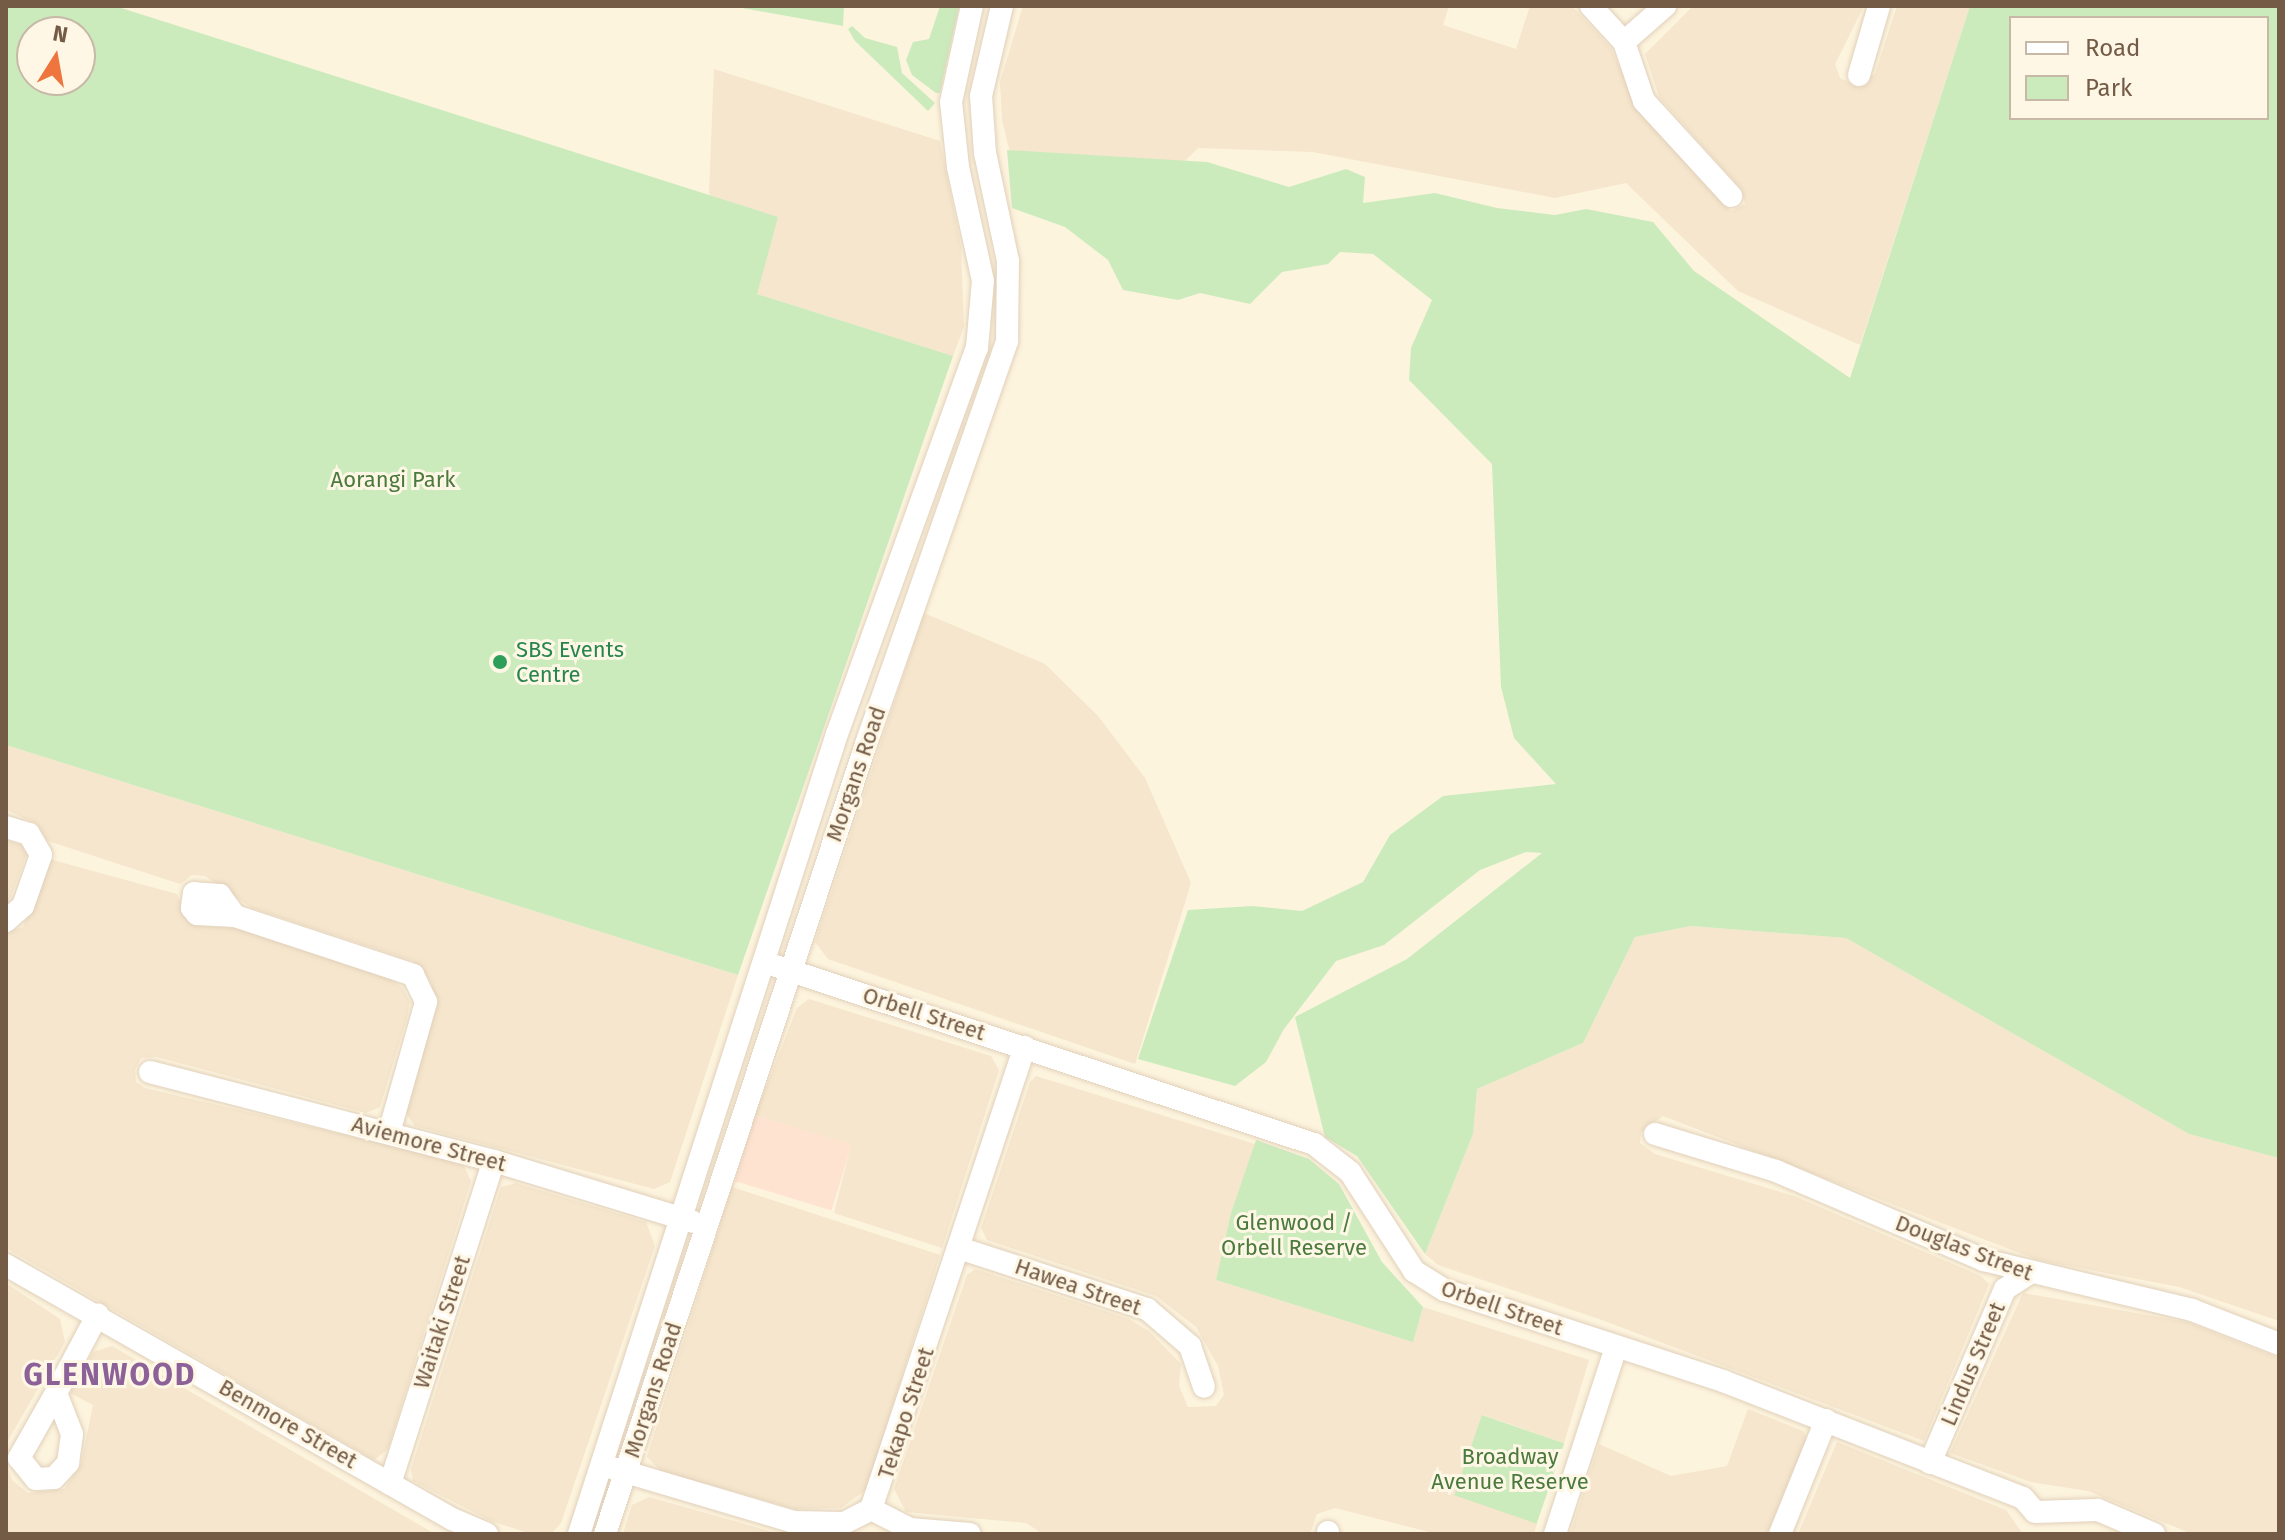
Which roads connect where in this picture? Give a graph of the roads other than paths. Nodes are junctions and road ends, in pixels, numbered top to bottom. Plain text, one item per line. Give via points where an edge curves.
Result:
1 (972, 6) edge
2 (1002, 6) edge
3 (1591, 6) edge
4 (1665, 6) edge
5 (1879, 6) edge
6 (1624, 42) junction
7 (1859, 75) dead end
8 (1731, 196) dead end
9 (837, 734) junction
10 (866, 744) junction
11 (6, 827) edge
12 (235, 916) dead end
13 (6, 921) edge
14 (764, 961) junction
15 (791, 971) junction
16 (1025, 1047) junction
17 (150, 1072) dead end
18 (389, 1133) junction
19 (1655, 1134) dead end
20 (494, 1161) junction
21 (682, 1218) junction
22 (706, 1227) junction
23 (959, 1248) junction
24 (6, 1265) edge
25 (2028, 1274) junction
26 (98, 1314) junction
27 (2279, 1344) edge
28 (1616, 1347) junction
29 (1204, 1387) dead end
30 (56, 1393) dead end
31 (1826, 1420) junction
32 (1930, 1463) junction
33 (602, 1465) junction
34 (626, 1473) junction
35 (390, 1484) junction
36 (871, 1509) junction
37 (2036, 1523) edge
38 (487, 1534) edge
39 (579, 1534) edge
40 (605, 1534) edge
41 (970, 1534) edge
42 (1555, 1534) edge
43 (1780, 1534) edge
44 (2154, 1534) edge

1 - 9 street, Morgans Road via 956,65 952,119 980,264 981,329
2 - 10 street, Morgans Road via 981,96 985,153 1008,261 1007,341
3 - 6 street
4 - 6 street
5 - 7 street
6 - 8 street via 1644,101
9 - 10 street
9 - 14 street, Morgans Road
10 - 15 street, Morgans Road
11 - 13 street via 29,834 41,855 23,906
12 - 18 street via 413,975 426,1002
14 - 15 street, Orbell Street
14 - 21 street, Morgans Road
15 - 16 street, Orbell Street
15 - 22 street, Morgans Road
16 - 23 street, Tekapo Street
16 - 28 street, Orbell Street via 1314,1144 1350,1172 1400,1254 1421,1277
17 - 18 street, Aviemore Street
18 - 20 street, Aviemore Street
19 - 25 street, Douglas Street via 1776,1171
20 - 21 street, Aviemore Street
20 - 35 street, Waitaki Street
21 - 22 street, Aviemore Street
21 - 33 street, Morgans Road
22 - 34 street, Morgans Road
23 - 29 street, Hawea Street via 1147,1309 1190,1346
23 - 36 street, Tekapo Street
24 - 26 street, Benmore Street
25 - 27 street, Douglas Street via 2192,1310
25 - 32 street, Lindus Street via 2005,1289
26 - 30 street
26 - 35 street, Benmore Street
28 - 31 street, Orbell Street
28 - 42 street
31 - 32 street, Orbell Street
31 - 43 street
32 - 37 street, Orbell Street via 2023,1498
33 - 34 street
33 - 39 street, Morgans Road
34 - 36 street via 794,1522 844,1523
34 - 40 street, Morgans Road
35 - 38 street, Benmore Street
36 - 41 street via 910,1529
37 - 44 street, Orbell Street via 2098,1510

